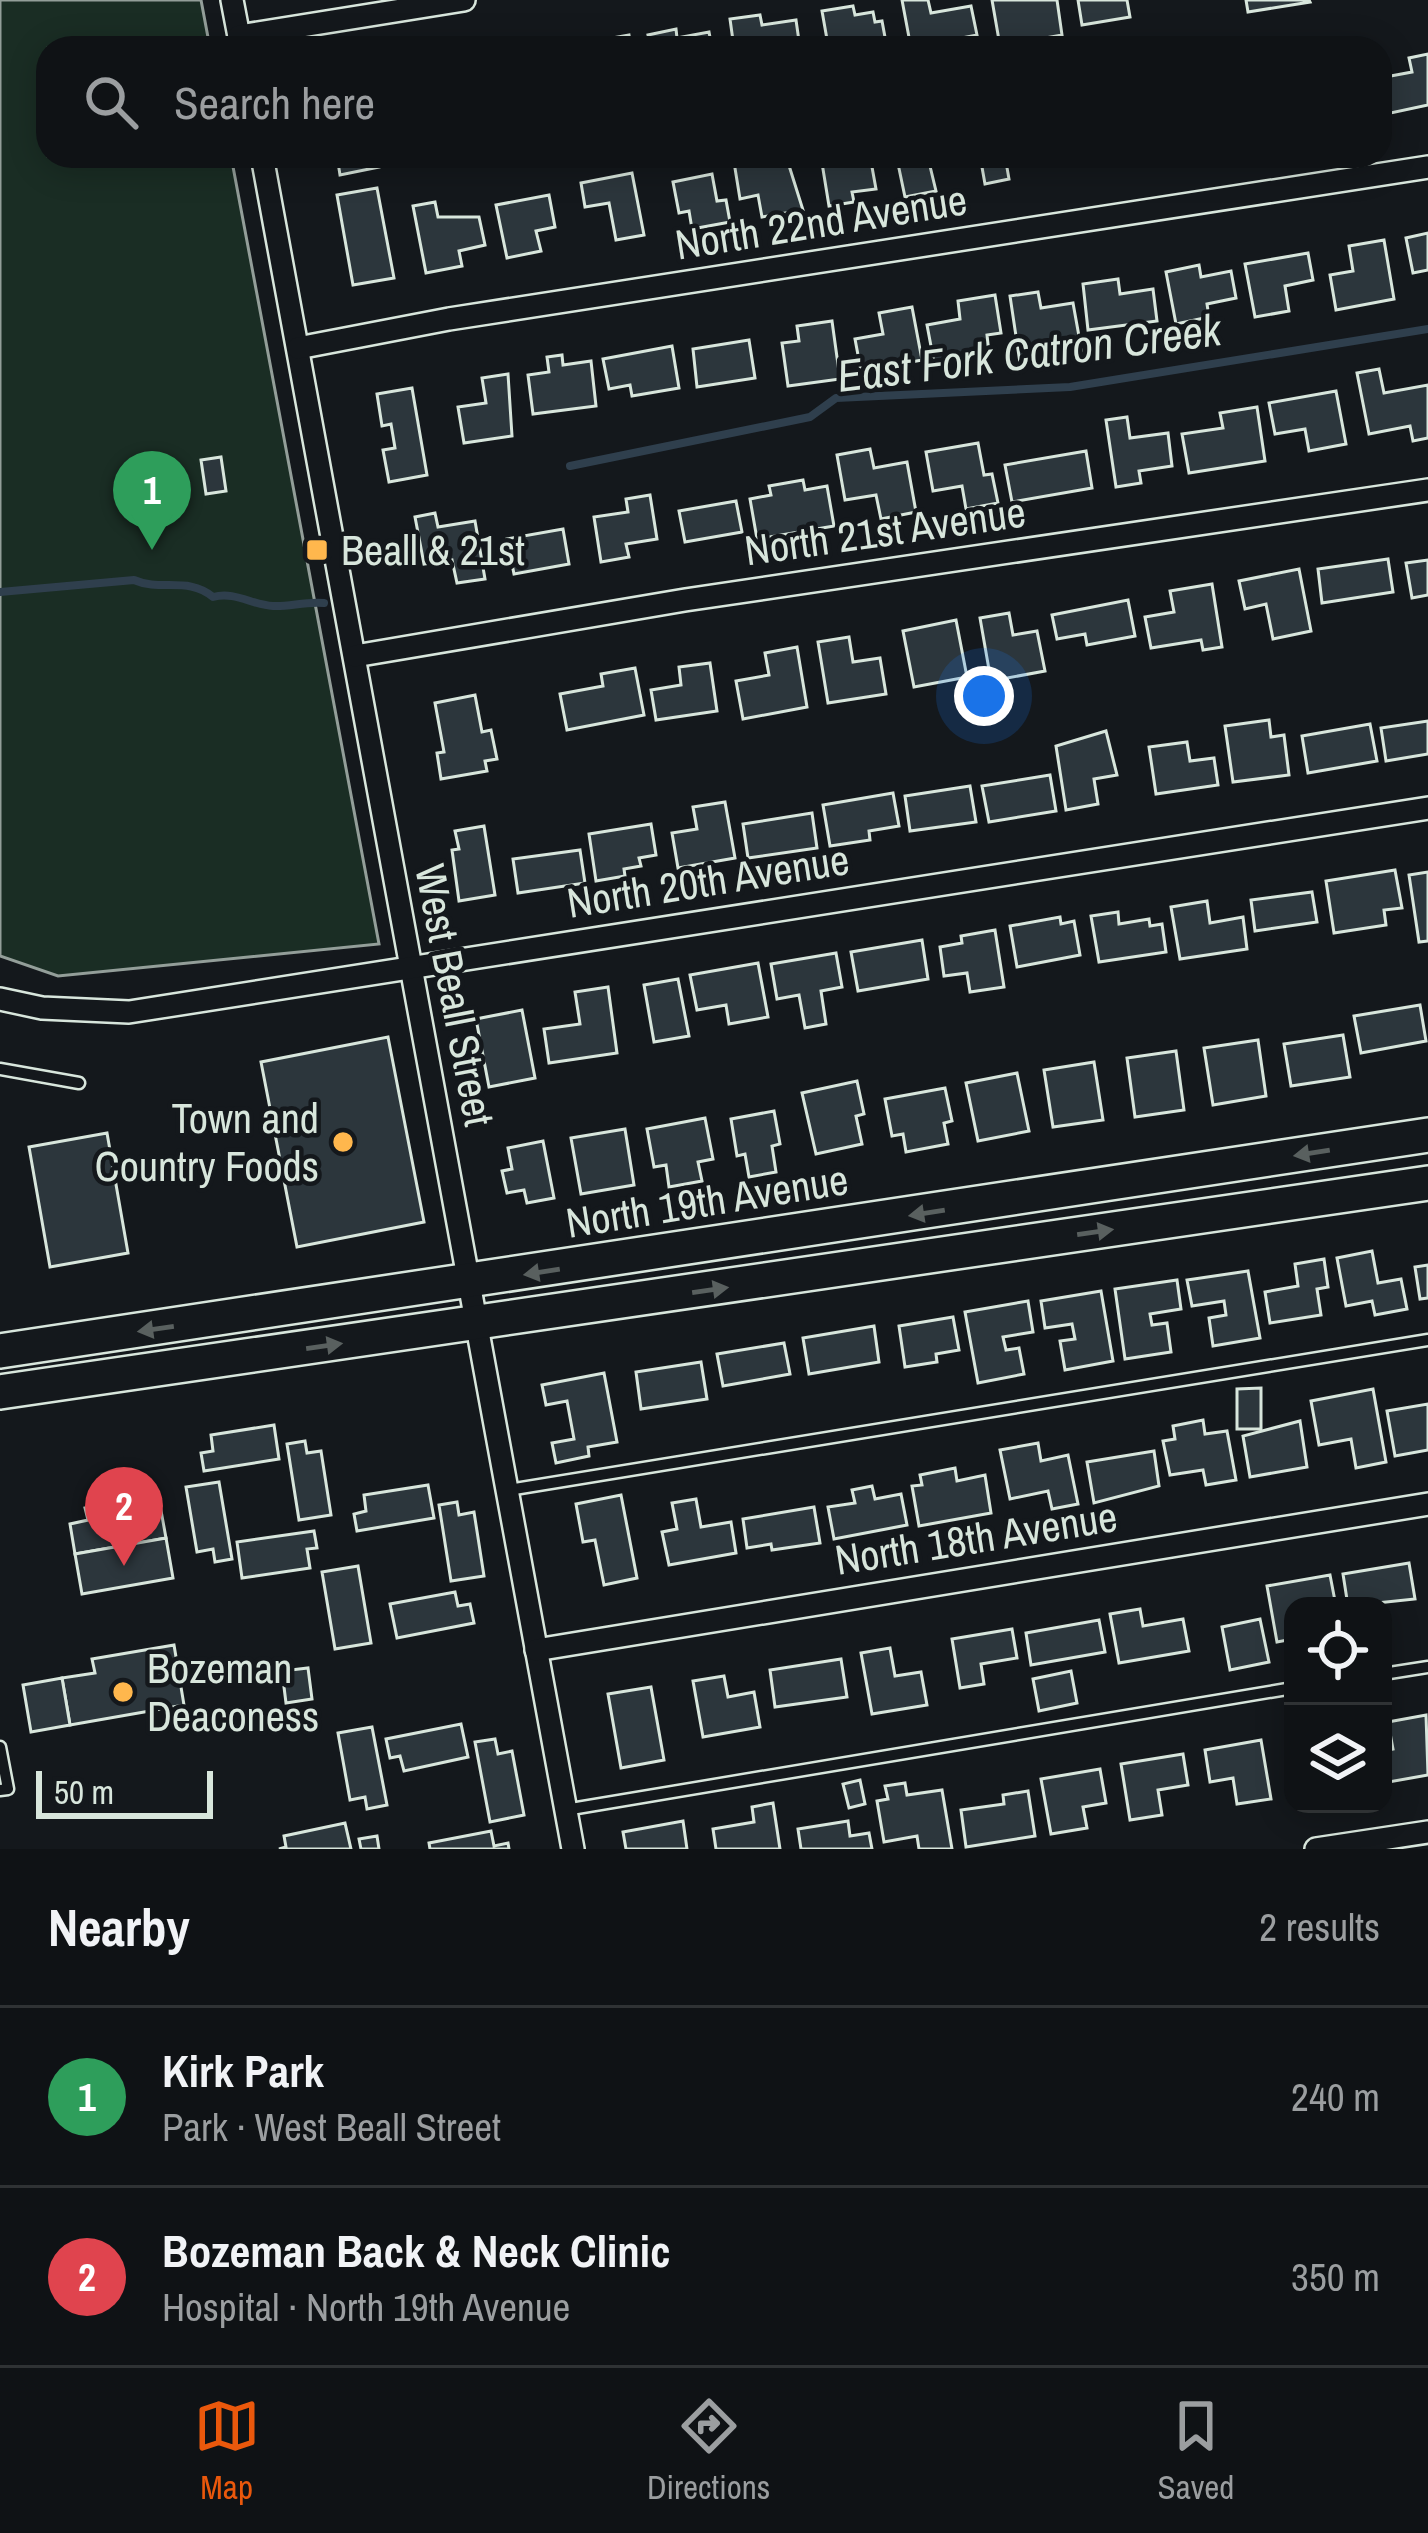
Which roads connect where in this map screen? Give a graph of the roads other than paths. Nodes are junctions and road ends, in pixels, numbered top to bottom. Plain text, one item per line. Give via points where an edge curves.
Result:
1 (232, 0) edge
2 (464, 0) edge
3 (239, 36) edge
4 (272, 36) edge
5 (1428, 167) edge
6 (264, 168) edge
7 (298, 348) junction
8 (1428, 490) edge
9 (355, 656) junction
10 (1428, 808) edge
11 (409, 967) junction
12 (0, 999) edge
13 (0, 1069) edge
14 (79, 1083) dead end
15 (1428, 1135) edge
16 (1428, 1183) edge
17 (471, 1283) junction
18 (477, 1324) junction
19 (1428, 1340) edge
20 (0, 1352) edge
21 (0, 1392) edge
22 (508, 1490) junction
23 (1428, 1504) edge
24 (536, 1650) junction
25 (1428, 1666) edge
26 (1392, 1672) edge
27 (1284, 1690) edge
28 (0, 1747) edge
29 (0, 1790) edge
30 (566, 1810) junction
31 (1428, 1832) edge
32 (573, 1849) edge
33 (1316, 1849) edge

1 - 3 street
2 - 4 street
5 - 7 street, North 22nd Avenue
6 - 7 street, West Beall Street
7 - 9 street, West Beall Street
8 - 9 street, North 21st Avenue
9 - 11 street, West Beall Street
10 - 11 street, North 20th Avenue
11 - 12 street, North 20th Avenue via 129,1012
11 - 17 street, West Beall Street
13 - 14 lane
15 -> 17 main road, North 19th Avenue
18 -> 16 main road, North 19th Avenue
17 - 18 street, West Beall Street
17 -> 20 main road, North 19th Avenue
21 -> 18 main road, North 19th Avenue
18 - 22 street, West Beall Street
19 - 22 lane
22 - 24 street, West Beall Street
23 - 24 street, North 18th Avenue
24 - 30 street, West Beall Street
25 - 26 lane
27 - 30 lane
28 - 29 lane via 8,1789
30 - 32 street, West Beall Street
31 - 33 street

